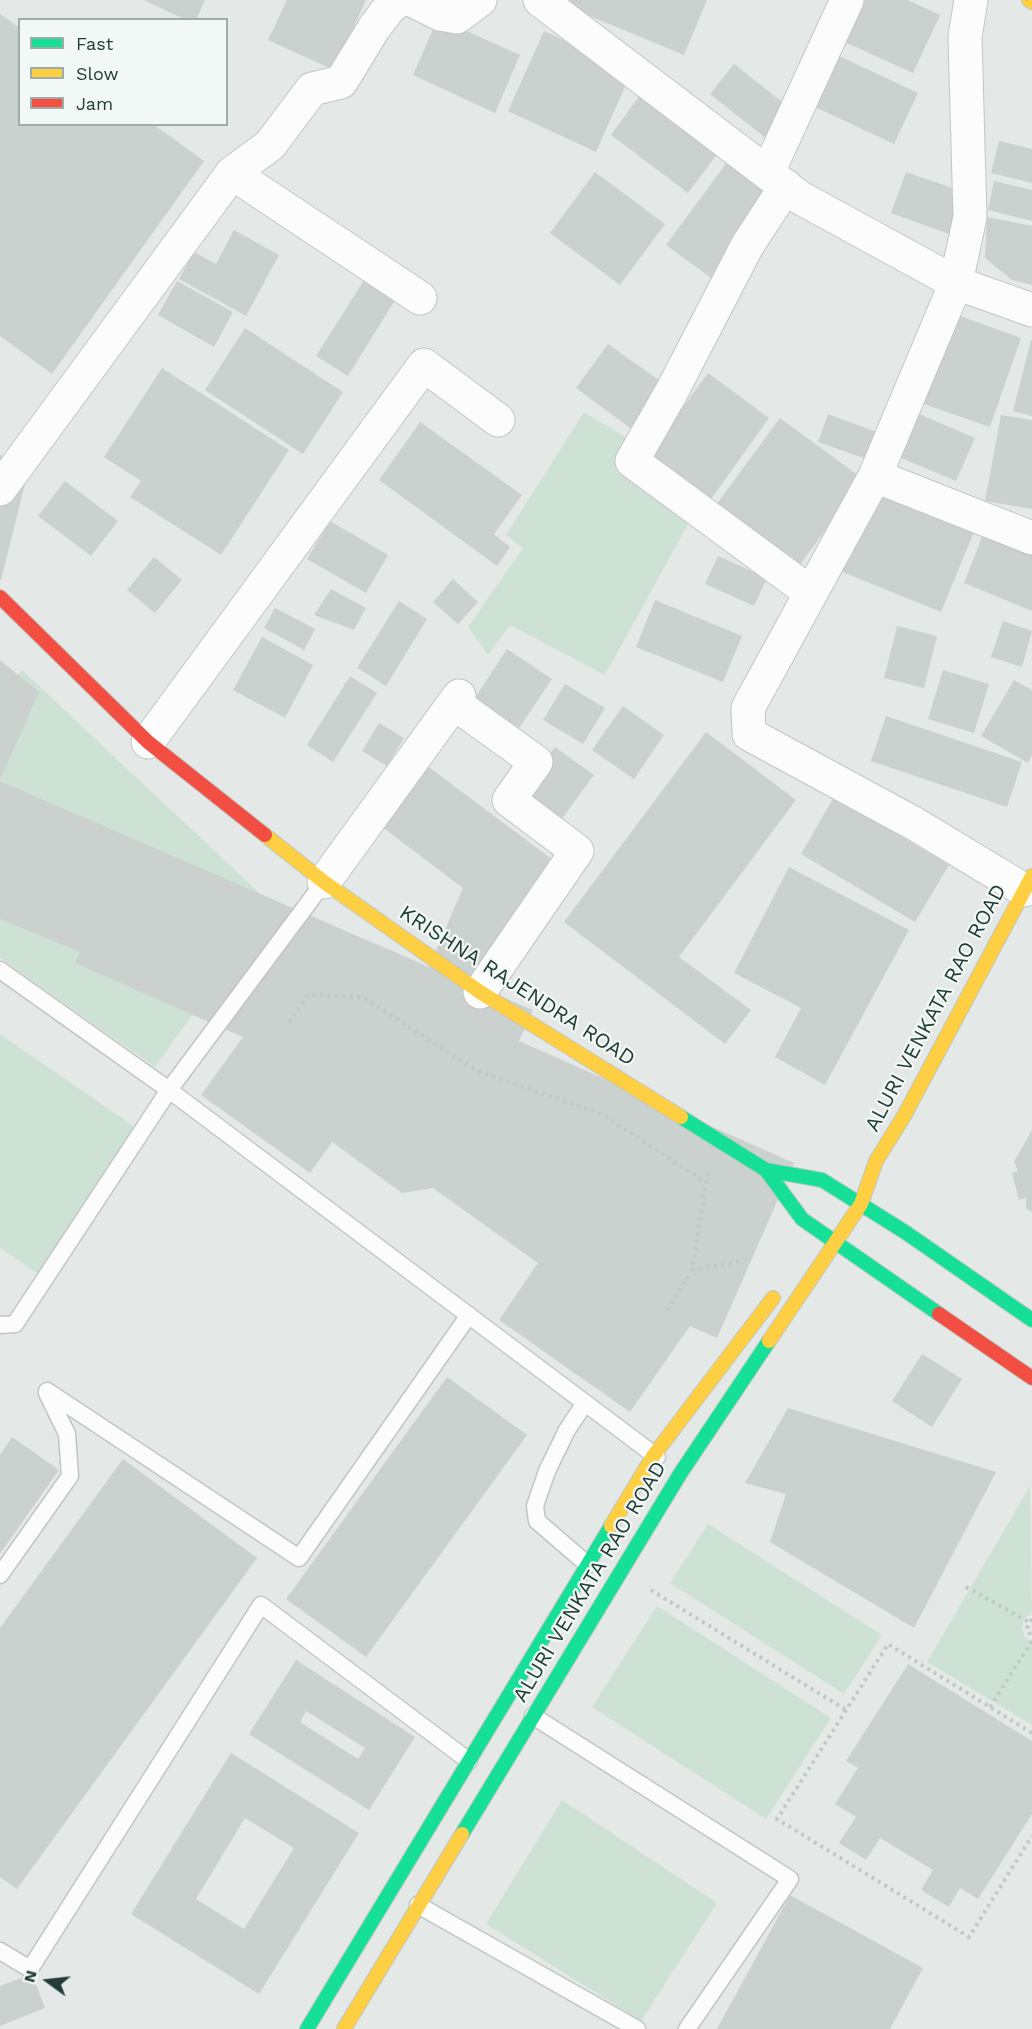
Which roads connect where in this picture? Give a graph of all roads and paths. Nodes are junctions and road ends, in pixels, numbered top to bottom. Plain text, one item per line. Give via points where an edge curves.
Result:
1 (400, 0) edge
2 (412, 0) edge
3 (480, 0) edge
4 (540, 0) edge
5 (847, 0) edge
6 (971, 0) edge
7 (232, 173) junction
8 (777, 179) junction
9 (956, 283) junction
10 (420, 298) dead end
11 (1032, 310) edge
12 (498, 420) dead end
13 (874, 476) junction
14 (0, 489) edge
15 (1032, 538) edge
16 (811, 593) junction
17 (0, 597) edge
18 (148, 742) junction
19 (324, 882) junction
20 (1028, 883) edge
21 (0, 970) edge
22 (480, 992) junction
23 (289, 1022) dead end
24 (169, 1090) junction
25 (717, 1140) junction
26 (876, 1161) junction
27 (766, 1170) junction
28 (705, 1182) junction
29 (840, 1197) junction
30 (861, 1204) junction
31 (836, 1243) junction
32 (742, 1261) dead end
33 (692, 1270) junction
34 (782, 1284) dead end
35 (667, 1310) dead end
36 (469, 1315) junction
37 (1032, 1320) edge
38 (0, 1325) edge
39 (1032, 1378) edge
40 (585, 1403) junction
41 (654, 1455) junction
42 (680, 1474) junction
43 (588, 1565) junction
44 (619, 1571) junction
45 (0, 1575) edge
46 (966, 1587) dead end
47 (1030, 1621) edge
48 (1032, 1639) edge
49 (990, 1707) junction
50 (846, 1710) junction
51 (533, 1716) junction
52 (1032, 1733) edge
53 (469, 1761) junction
54 (1032, 1836) edge
55 (418, 1905) junction
56 (0, 1951) edge
57 (307, 2029) edge
58 (344, 2029) edge
59 (637, 2029) edge
60 (687, 2029) edge

1 - 7 street via 374,28 341,82 312,89 270,145
2 - 3 street via 440,14 457,17
4 - 8 street
5 - 8 street
6 - 9 street via 965,37 970,217
7 - 10 street
7 - 14 street
8 - 9 street via 799,196
8 - 16 street via 747,246 632,461
9 - 11 street
9 - 13 street
12 - 18 street via 424,365
13 - 15 street
13 - 16 street
16 - 20 street via 748,708 749,734
17 - 18 main road, KRISHNA RAJENDRA ROAD
18 - 19 main road, KRISHNA RAJENDRA ROAD
19 - 22 main road, KRISHNA RAJENDRA ROAD
19 - 22 street via 456,700 536,762 509,800 577,851
19 - 24 lane
20 - 26 main road, ALURI VENKATA RAO ROAD
21 - 24 lane
22 - 25 main road, KRISHNA RAJENDRA ROAD
23 - 28 path via 308,995 363,998 475,1070 602,1114
24 - 36 lane
24 - 38 lane via 15,1324
25 - 27 main road, KRISHNA RAJENDRA ROAD
25 - 28 path
26 - 29 main road, ALURI VENKATA RAO ROAD
26 - 30 main road, ALURI VENKATA RAO ROAD
27 - 29 main road via 822,1180
27 - 31 main road, KRISHNA RAJENDRA ROAD via 802,1219
28 - 33 path
29 - 30 main road
30 - 31 main road, ALURI VENKATA RAO ROAD
30 - 37 main road
31 - 39 main road, KRISHNA RAJENDRA ROAD
31 - 42 main road, ALURI VENKATA RAO ROAD
32 - 33 path
33 - 35 path
34 - 41 main road, ALURI VENKATA RAO ROAD
36 - 40 lane
36 - 45 lane via 299,1558 46,1391 67,1434 70,1476
40 - 41 lane
40 - 43 lane via 547,1471 536,1506 537,1521
41 - 42 lane
41 - 43 main road, ALURI VENKATA RAO ROAD
42 - 44 main road, ALURI VENKATA RAO ROAD
43 - 53 main road, ALURI VENKATA RAO ROAD
44 - 50 path
44 - 51 main road, ALURI VENKATA RAO ROAD
46 - 47 path
47 - 48 path via 1027,1632
48 - 49 path
49 - 50 path via 888,1644
49 - 52 path
50 - 54 path via 777,1819 969,1937
51 - 55 main road, ALURI VENKATA RAO ROAD
51 - 60 lane via 790,1879
53 - 56 lane via 261,1605 30,1969
53 - 57 main road, ALURI VENKATA RAO ROAD
55 - 58 main road, ALURI VENKATA RAO ROAD
55 - 59 lane

